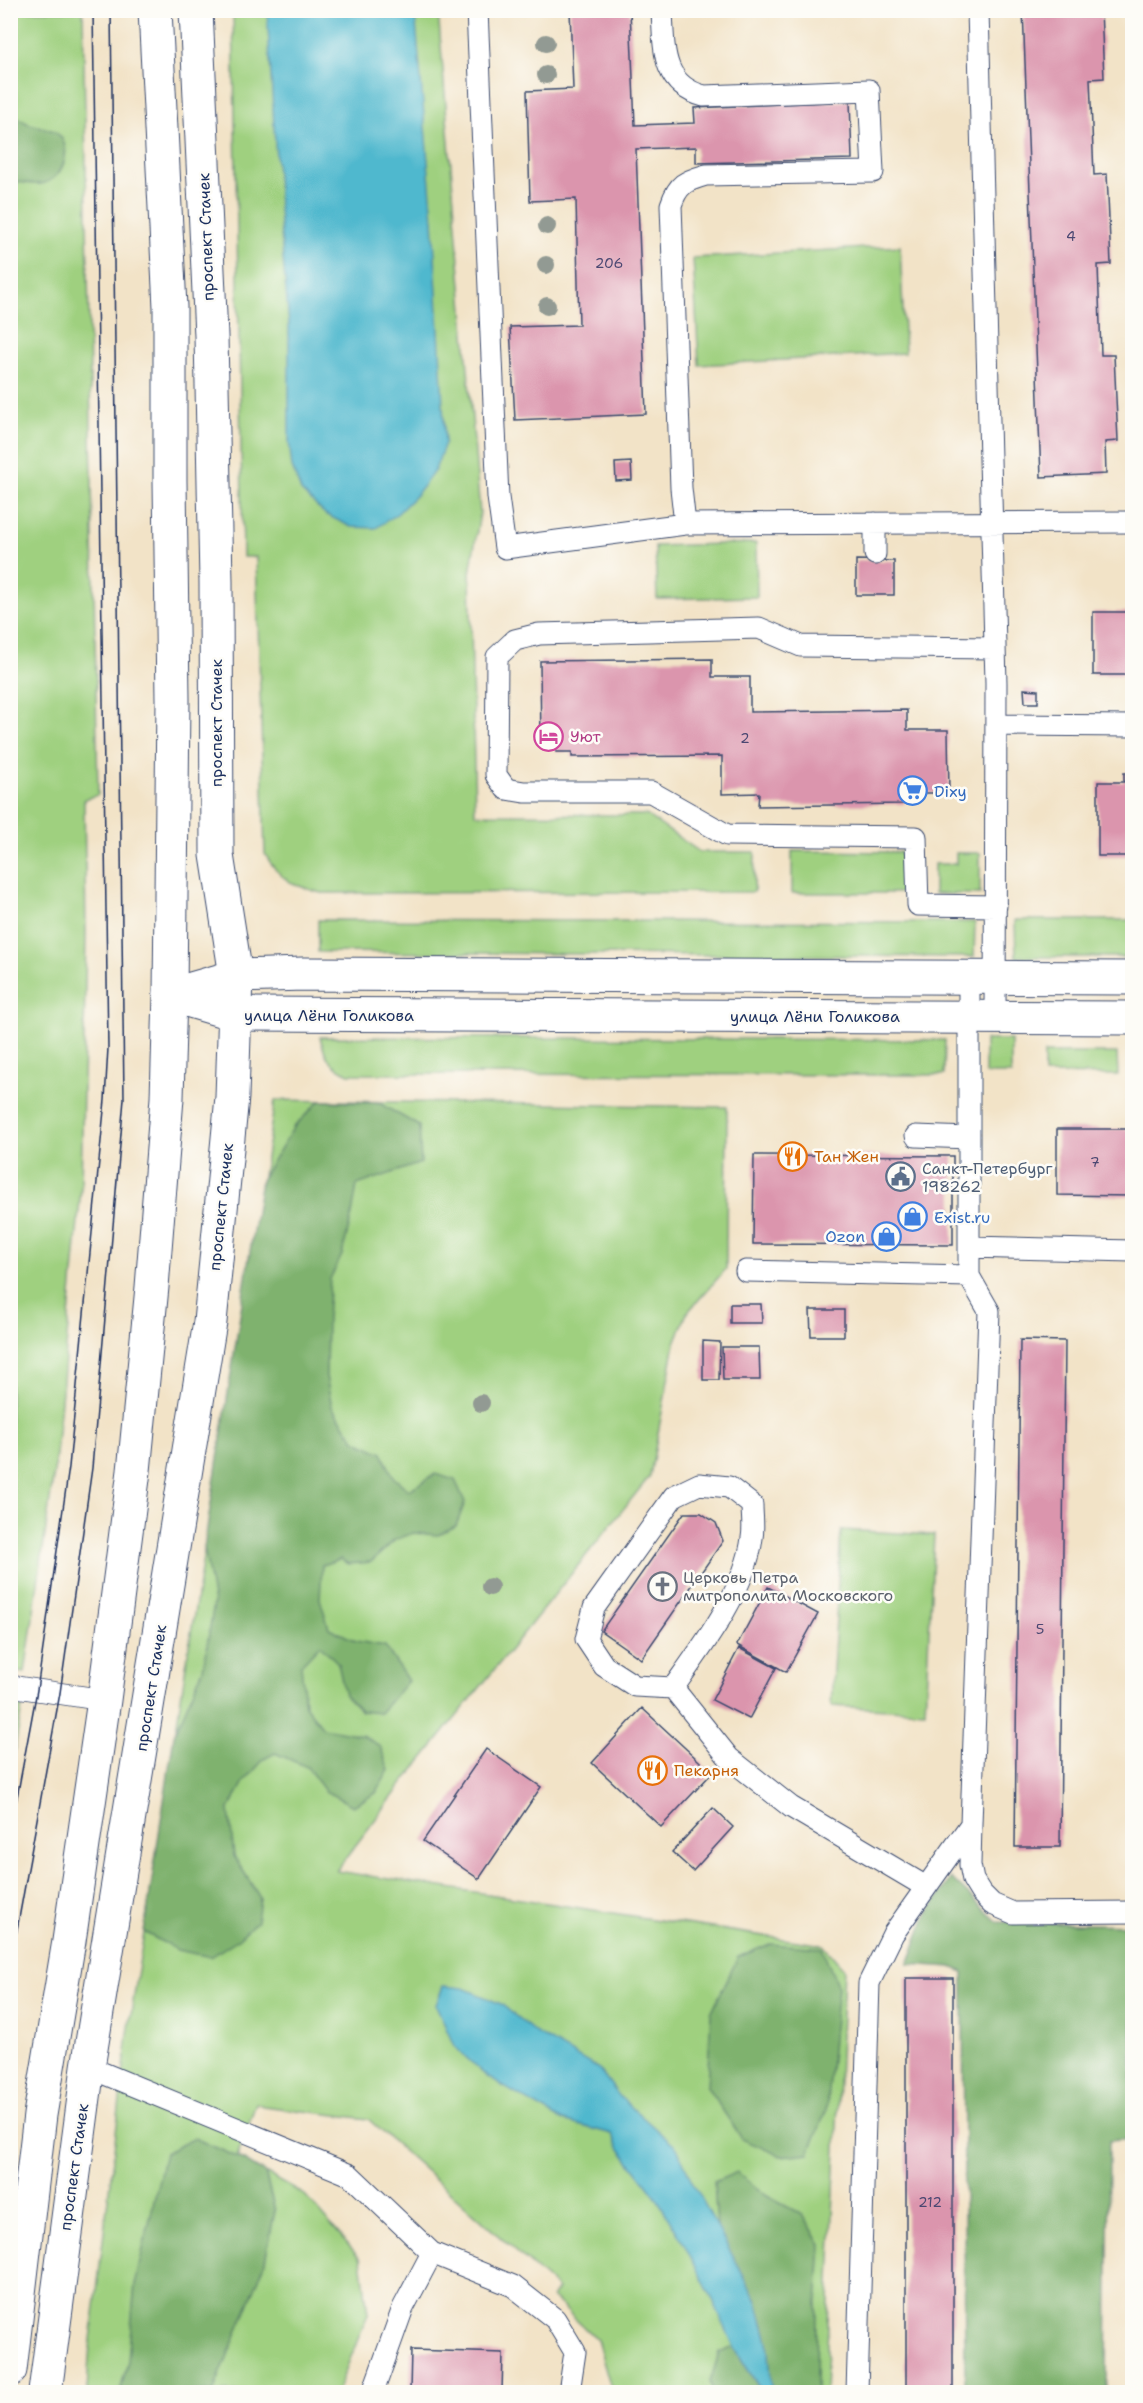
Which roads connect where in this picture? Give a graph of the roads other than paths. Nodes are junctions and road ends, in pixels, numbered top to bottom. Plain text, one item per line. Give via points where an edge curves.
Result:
1 (155, 10) edge
2 (196, 10) edge
3 (477, 10) edge
4 (662, 10) edge
5 (978, 10) edge
6 (1132, 522) edge
7 (875, 523) junction
8 (992, 523) junction
9 (684, 524) junction
10 (875, 554) dead end
11 (995, 648) junction
12 (996, 725) junction
13 (1132, 726) edge
14 (996, 906) junction
15 (236, 976) junction
16 (982, 977) junction
17 (1132, 978) edge
18 (170, 995) junction
19 (234, 1014) junction
20 (982, 1017) junction
21 (1132, 1018) edge
22 (916, 1136) dead end
23 (969, 1138) junction
24 (969, 1247) junction
25 (1132, 1251) edge
26 (747, 1271) dead end
27 (969, 1276) junction
28 (10, 1686) edge
29 (673, 1688) junction
30 (104, 1700) junction
31 (972, 1824) junction
32 (926, 1887) junction
33 (1132, 1912) edge
34 (88, 2067) junction
35 (432, 2253) junction
36 (10, 2370) edge
37 (45, 2392) edge
38 (373, 2392) edge
39 (569, 2392) edge
40 (856, 2392) edge

1 - 18 main road via 170,307
2 - 15 main road, проспект Стачек via 211,360 217,855
3 - 9 lane via 498,497 505,548
4 - 9 lane via 668,66 690,93 704,96 869,90 873,172 706,176 689,180 676,190 671,205
5 - 8 lane
6 - 8 lane
7 - 8 lane
7 - 9 lane
7 - 10 lane
8 - 11 lane
11 - 12 lane
11 - 14 lane via 801,646 759,628 539,634 515,640 497,657 496,775 506,789 524,792 651,792 727,835 916,837 918,905
12 - 13 lane
12 - 14 lane
14 - 16 lane
15 - 16 main road
15 - 18 main road
15 - 19 main road, проспект Стачек
16 - 17 main road
16 - 20 lane
18 - 19 main road, улица Лёни Голикова
18 - 30 main road via 151,1299 134,1471
19 - 20 main road, улица Лёни Голикова
19 - 34 main road, проспект Стачек via 232,1096 210,1322
20 - 21 main road, улица Лёни Голикова
20 - 23 lane
22 - 23 lane
23 - 24 lane
24 - 25 lane
24 - 27 lane
26 - 27 lane
27 - 31 lane via 989,1311
28 - 30 lane
29 - 29 lane via 635,1686 604,1666 586,1639 594,1608 674,1496 699,1484 729,1487 752,1505 753,1537 745,1571 707,1641
29 - 32 lane via 729,1758 791,1807
30 - 36 main road via 39,2126
31 - 32 lane
31 - 33 lane via 973,1880 992,1904 1012,1913
32 - 40 lane via 893,1934 869,1983
34 - 35 lane via 350,2175
34 - 37 main road, проспект Стачек
35 - 38 lane via 404,2308
35 - 39 lane via 513,2286 555,2319 575,2352

